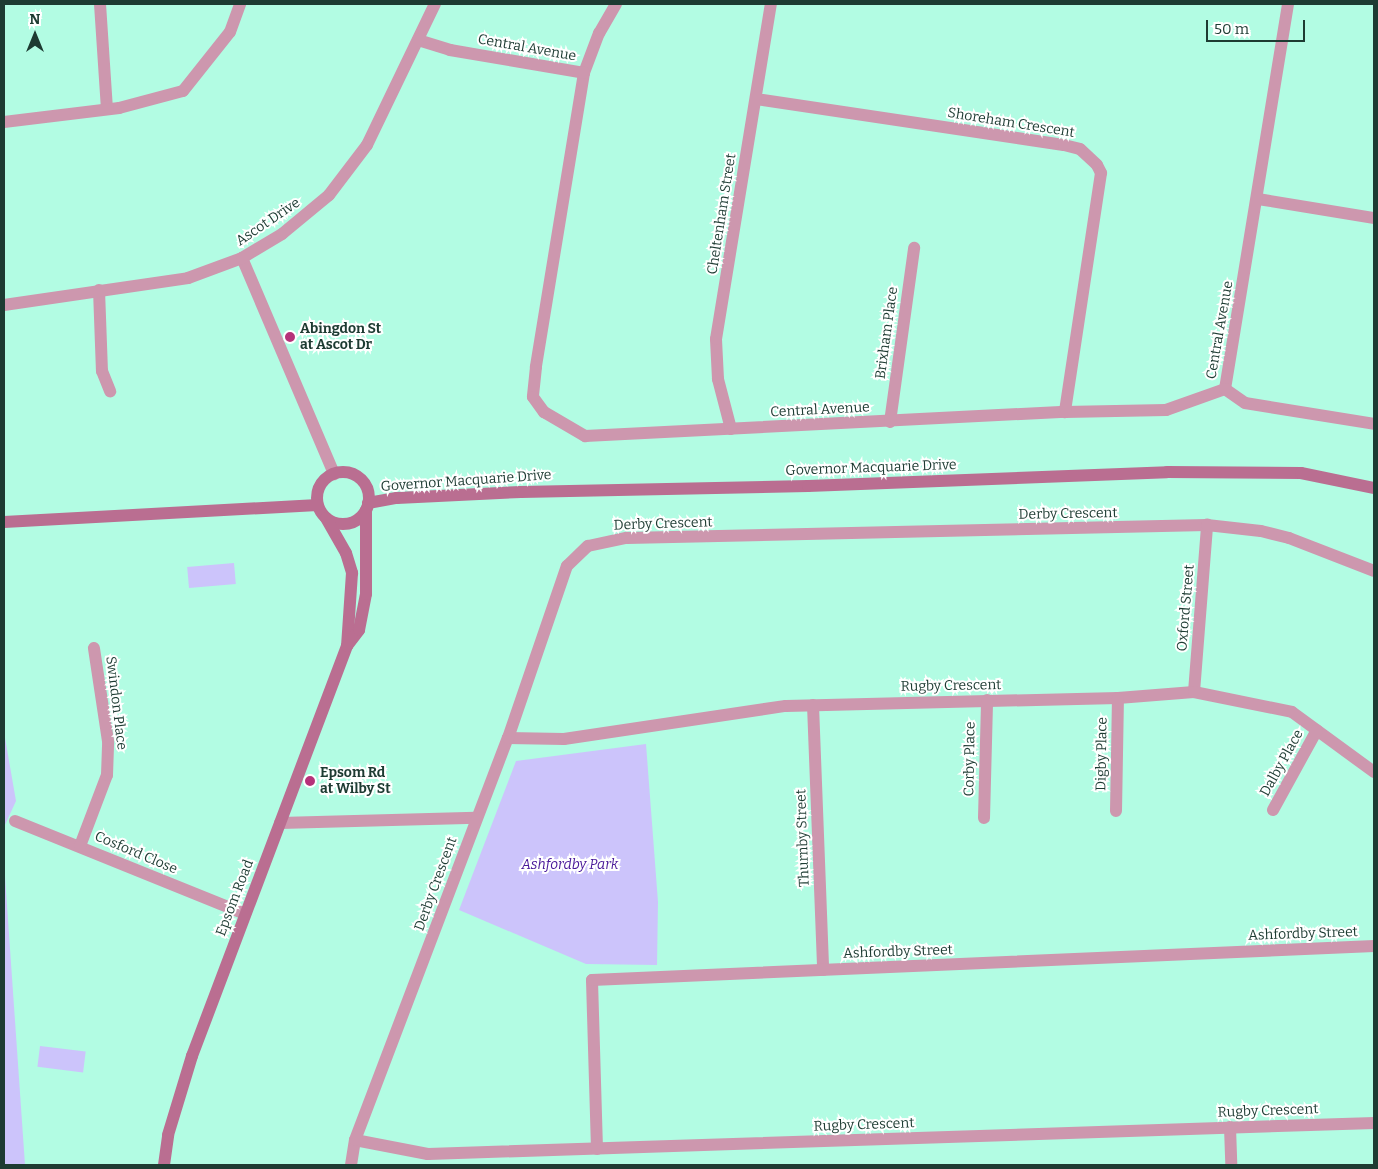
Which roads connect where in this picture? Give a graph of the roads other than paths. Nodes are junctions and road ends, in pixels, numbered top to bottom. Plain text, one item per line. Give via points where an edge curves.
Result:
1 (100, 4) edge
2 (240, 4) edge
3 (435, 4) edge
4 (616, 4) edge
5 (771, 4) edge
6 (1288, 4) edge
7 (418, 40) junction
8 (584, 73) junction
9 (756, 99) junction
10 (107, 109) junction
11 (4, 122) edge
12 (1258, 200) junction
13 (1374, 218) edge
14 (914, 248) dead end
15 (242, 258) junction
16 (99, 290) junction
17 (4, 305) edge
18 (1224, 389) junction
19 (110, 391) dead end
20 (1065, 412) junction
21 (890, 422) junction
22 (1374, 424) edge
23 (731, 429) junction
24 (334, 474) junction
25 (1374, 488) edge
26 (318, 504) junction
27 (367, 506) junction
28 (326, 518) junction
29 (4, 522) edge
30 (1208, 526) junction
31 (1374, 571) edge
32 (347, 646) junction
33 (94, 648) dead end
34 (1194, 692) junction
35 (1118, 698) junction
36 (987, 700) junction
37 (813, 705) junction
38 (1317, 730) junction
39 (508, 738) junction
40 (1374, 772) edge
41 (1273, 810) dead end
42 (1116, 811) dead end
43 (476, 818) junction
44 (984, 818) dead end
45 (15, 821) dead end
46 (280, 823) junction
47 (80, 846) junction
48 (245, 914) junction
49 (1374, 946) edge
50 (823, 970) junction
51 (1374, 1123) edge
52 (1230, 1127) junction
53 (356, 1140) junction
54 (597, 1149) junction
55 (164, 1165) edge
56 (351, 1165) edge
57 (1231, 1165) edge

1 - 10 street
2 - 10 street via 230,32 183,91
3 - 7 street, Ascot Drive
4 - 8 street via 599,32
5 - 9 street, Cheltenham Street
6 - 12 street, Central Avenue
7 - 8 street, Central Avenue via 450,50
7 - 15 street, Ascot Drive via 367,145 341,182 295,224
8 - 23 street, Central Avenue via 533,397 544,412 585,436
9 - 20 street, Shoreham Crescent via 1064,145 1080,149 1097,165 1101,173
9 - 23 street, Cheltenham Street via 716,339 718,379
10 - 11 street
12 - 13 street
12 - 18 street, Central Avenue
14 - 21 street, Brixham Place
15 - 16 street, Ascot Drive via 188,278
15 - 24 street
16 - 17 street, Ascot Drive
16 - 19 street via 102,371
18 - 20 street, Central Avenue via 1166,410
18 - 22 street via 1245,403
20 - 21 street, Central Avenue
21 - 23 street, Central Avenue
24 - 26 main road via 322,483
24 - 27 main road via 356,476 367,488
25 - 27 main road, Governor Macquarie Drive via 1301,473 1167,472 808,486 521,492 397,498
26 - 28 main road
26 - 29 main road
27 - 28 main road via 348,523 340,524
27 - 32 main road, Epsom Road via 366,594 359,630
28 - 32 main road, Epsom Road via 346,552 352,573
30 - 31 street, Derby Crescent via 1262,531 1289,538
30 - 34 street, Oxford Street
30 - 39 street, Derby Crescent via 628,538 593,544 567,566
32 - 46 main road, Epsom Road
33 - 47 street, Swindon Place via 108,741 107,775
34 - 35 street, Rugby Crescent
34 - 38 street, Rugby Crescent via 1292,712
35 - 36 street, Rugby Crescent
35 - 42 street, Digby Place
36 - 37 street, Rugby Crescent
36 - 44 street, Corby Place
37 - 39 street, Rugby Crescent via 786,706 564,739
37 - 50 street, Thurnby Street
38 - 40 street, Rugby Crescent
38 - 41 street, Dalby Place
39 - 43 street, Derby Crescent
43 - 46 street
43 - 53 street, Derby Crescent
45 - 47 street, Cosford Close
46 - 48 main road, Epsom Road
47 - 48 street, Cosford Close
48 - 55 main road, Epsom Road via 179,1096
49 - 50 street, Ashfordby Street
50 - 54 street, Ashfordby Street via 592,980
51 - 52 street, Rugby Crescent
52 - 54 street, Rugby Crescent
52 - 57 street
53 - 54 street, Rugby Crescent via 428,1154
53 - 56 street, Derby Crescent

